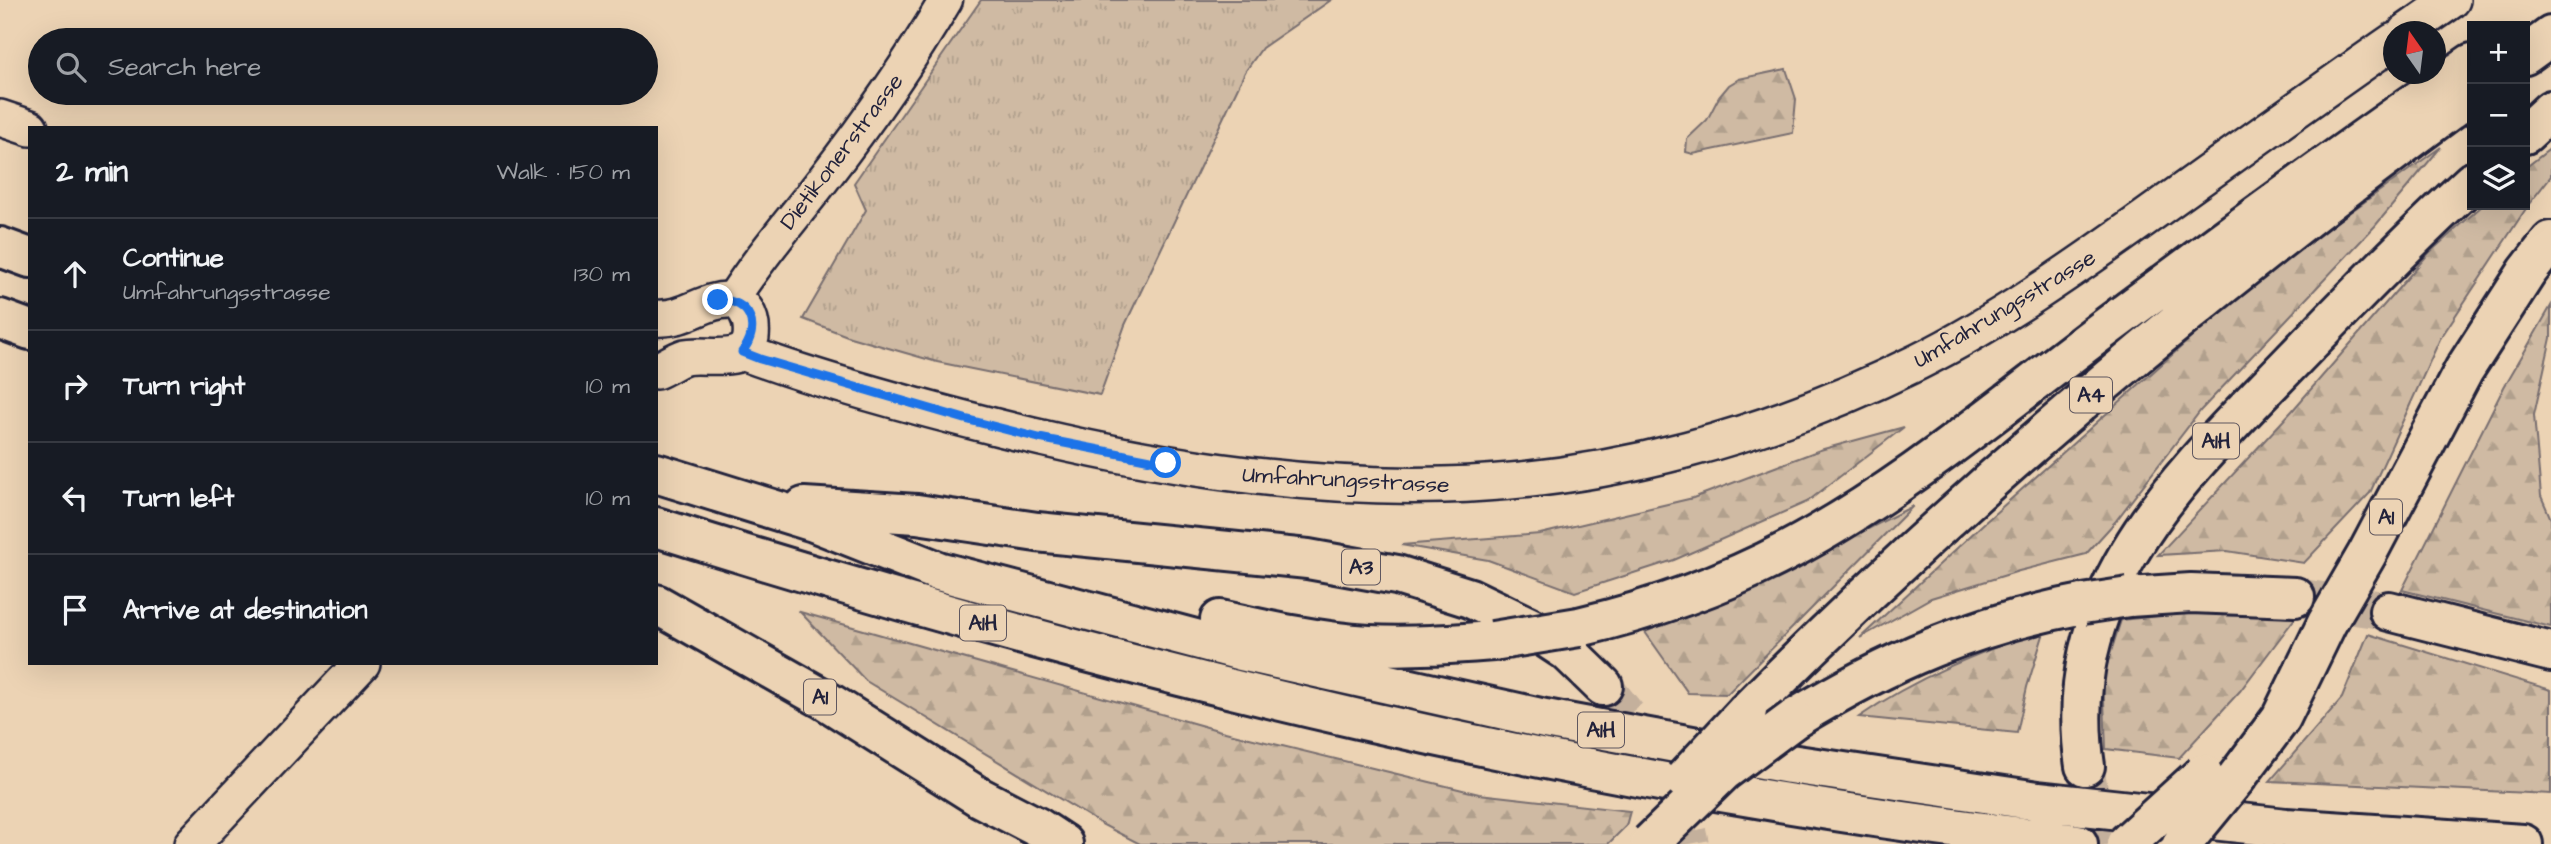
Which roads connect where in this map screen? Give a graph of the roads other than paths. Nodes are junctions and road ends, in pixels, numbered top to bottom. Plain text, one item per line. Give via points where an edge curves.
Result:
1 (946, 0) edge
2 (2452, 0) edge
3 (2551, 9) edge
4 (2422, 21) edge
5 (2530, 24) edge
6 (2551, 36) edge
7 (2383, 48) edge
8 (2530, 51) edge
9 (2467, 67) edge
10 (2467, 98) edge
11 (2551, 110) edge
12 (0, 118) edge
13 (28, 127) edge
14 (2530, 129) edge
15 (2467, 187) edge
16 (2551, 242) edge
17 (0, 247) edge
18 (28, 257) edge
19 (732, 300) junction
20 (0, 318) edge
21 (658, 318) edge
22 (28, 329) edge
23 (742, 352) junction
24 (658, 370) edge
25 (658, 474) edge
26 (754, 504) junction
27 (814, 522) junction
28 (658, 528) edge
29 (2295, 597) tunnel mouth
30 (658, 605) edge
31 (2389, 611) tunnel mouth
32 (2551, 652) edge
33 (360, 665) edge
34 (1603, 685) tunnel mouth
35 (2085, 766) tunnel mouth
36 (2220, 776) junction
37 (979, 797) junction
38 (1642, 841) edge
39 (192, 844) edge
40 (1029, 844) edge
41 (1063, 844) edge
42 (2078, 844) edge
43 (2126, 844) edge
44 (2182, 844) edge
45 (2524, 844) edge

1 - 19 street, Dietikonerstrasse via 883,98
2 - 4 main road
3 - 5 highway
6 - 8 highway
7 - 23 main road, Umfahrungsstrasse via 2113,241 1949,345 1857,391 1786,419 1718,441 1608,467 1500,482 1415,486 1241,474 1014,432
9 - 27 highway, bridge via 1843,519 1732,578 1579,627 1430,646 1307,637 1187,612 945,547
10 - 38 highway, A4, bridge via 2248,266 2060,422 1883,579 1747,710 1673,791
11 - 14 highway
12 - 13 main road
15 - 35 highway, A1H via 2237,418 2138,536 2107,593 2086,657 2081,738
16 - 36 highway, A1 via 2464,370 2327,623 2281,718
17 - 18 highway
19 - 21 main road via 718,300 674,318
19 - 23 main road via 749,314 752,328 750,342
20 - 22 highway
23 - 24 main road via 684,357
25 - 26 highway
26 - 27 highway
26 - 34 highway, A3 via 917,514 1037,532 1358,566 1437,586 1530,627 1568,652
27 - 45 highway, A1H via 938,571 1192,639 1668,743 2100,808 2286,828
28 - 42 highway, A1H via 1049,641 1413,730 1769,800
29 - 38 highway, bridge via 2191,593 2129,597 2023,616 1928,648 1862,678 1794,719
30 - 37 highway, A1 via 822,698
31 - 32 highway
33 - 39 main road
36 - 43 highway, bridge
36 - 44 highway, bridge
37 - 40 highway
37 - 41 highway, A1

